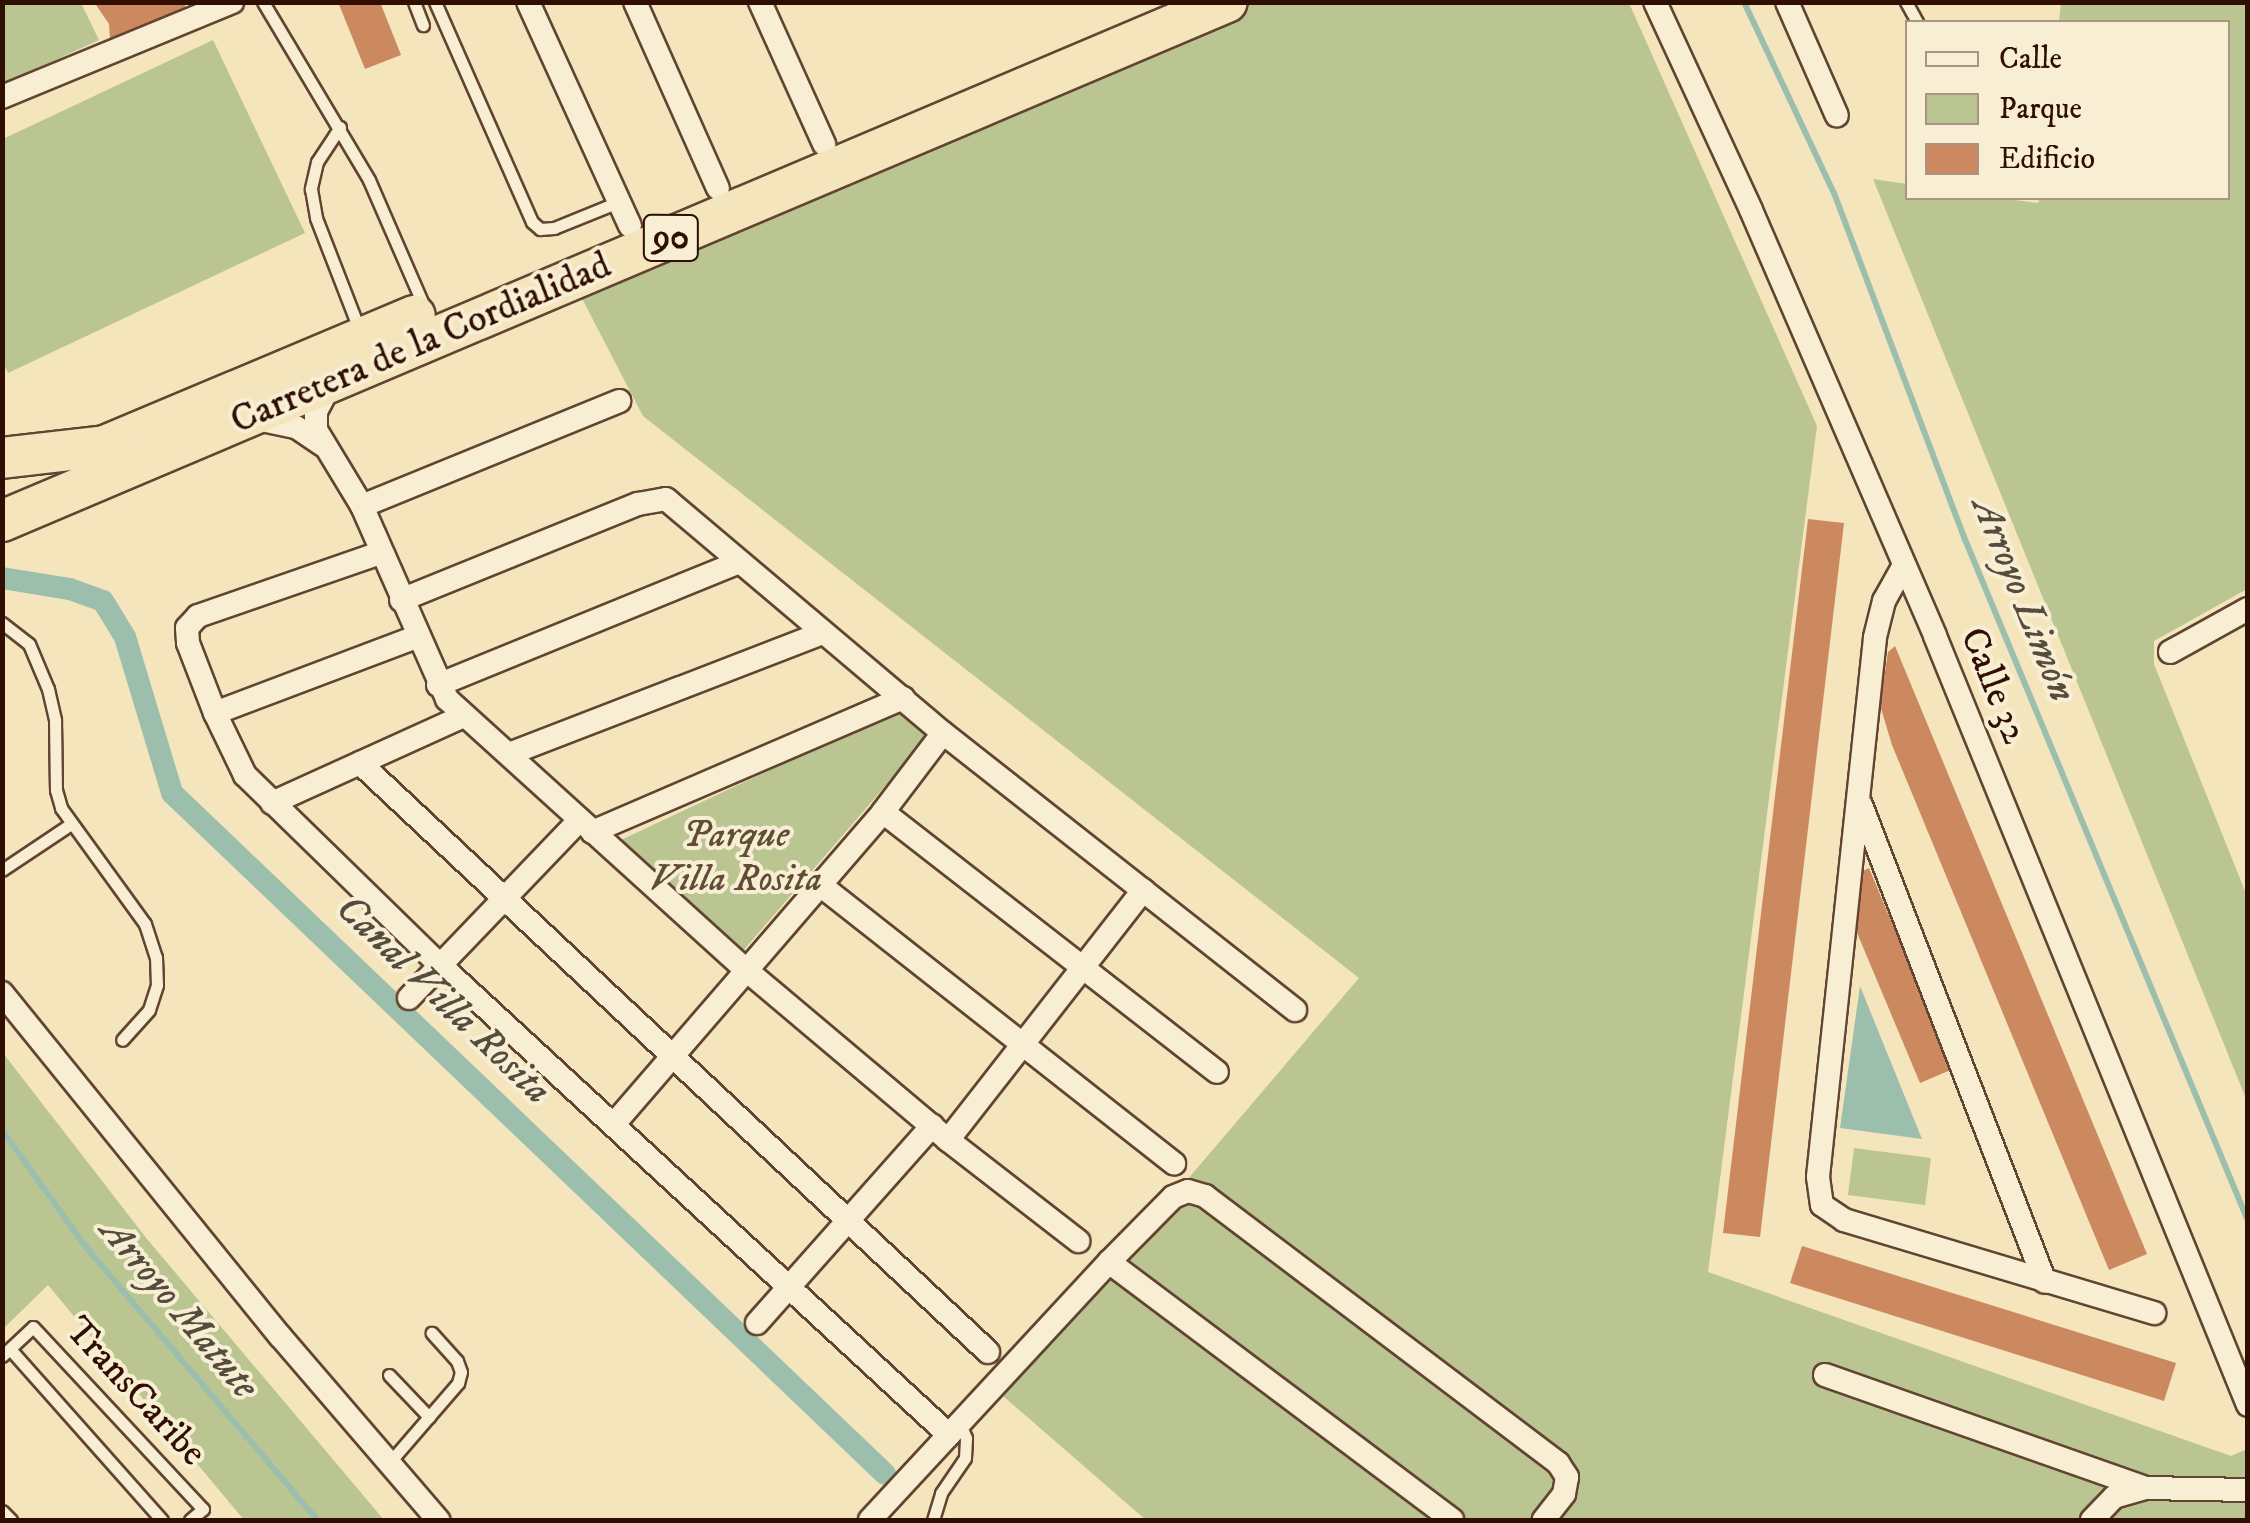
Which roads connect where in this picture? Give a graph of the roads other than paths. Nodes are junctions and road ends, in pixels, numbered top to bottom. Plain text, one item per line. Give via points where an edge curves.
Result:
1 (232, 2) edge
2 (263, 2) edge
3 (414, 2) edge
4 (436, 2) edge
5 (528, 2) edge
6 (635, 2) edge
7 (760, 2) edge
8 (1162, 2) edge
9 (1227, 2) edge
10 (1655, 2) edge
11 (1787, 2) edge
12 (423, 25) dead end
13 (2, 97) edge
14 (1837, 116) dead end
15 (340, 127) junction
16 (824, 144) junction
17 (718, 188) junction
18 (624, 214) junction
19 (426, 311) junction
20 (362, 338) junction
21 (337, 379) junction
22 (619, 401) dead end
23 (244, 420) junction
24 (326, 448) junction
25 (2, 458) edge
26 (362, 506) junction
27 (2, 521) edge
28 (380, 553) junction
29 (740, 562) junction
30 (1904, 565) junction
31 (401, 600) junction
32 (2248, 609) edge
33 (2, 624) edge
34 (822, 633) junction
35 (416, 637) junction
36 (2170, 652) dead end
37 (438, 685) junction
38 (903, 698) junction
39 (214, 713) junction
40 (464, 716) junction
41 (943, 733) junction
42 (509, 754) junction
43 (360, 762) junction
44 (1860, 801) junction
45 (272, 802) junction
46 (883, 812) junction
47 (70, 824) junction
48 (586, 827) junction
49 (2, 870) edge
50 (819, 884) junction
51 (1143, 890) junction
52 (506, 895) junction
53 (440, 966) junction
54 (1081, 967) junction
55 (745, 969) junction
56 (2, 993) edge
57 (409, 998) dead end
58 (1294, 1010) dead end
59 (122, 1040) dead end
60 (1024, 1043) junction
61 (672, 1053) junction
62 (1217, 1072) dead end
63 (614, 1124) junction
64 (940, 1133) junction
65 (1174, 1163) dead end
66 (848, 1220) junction
67 (1078, 1241) dead end
68 (1109, 1262) junction
69 (2045, 1282) junction
70 (789, 1288) junction
71 (2154, 1313) dead end
72 (756, 1323) dead end
73 (432, 1333) dead end
74 (6, 1352) edge
75 (988, 1352) dead end
76 (1825, 1374) dead end
77 (389, 1375) dead end
78 (2248, 1405) edge
79 (429, 1416) junction
80 (955, 1430) junction
81 (389, 1462) junction
82 (2146, 1488) junction
83 (2248, 1490) edge
84 (2, 1511) edge
85 (439, 1519) edge
86 (11, 1520) edge
87 (162, 1520) edge
88 (190, 1520) edge
89 (870, 1520) edge
90 (934, 1520) edge
91 (1452, 1520) edge
92 (1544, 1520) edge
93 (2092, 1520) edge

1 - 13 street
2 - 15 lane
3 - 12 lane
4 - 18 lane via 532,222 540,230
5 - 18 street
6 - 17 street
7 - 16 street
8 - 16 highway, Carretera de la Cordialidad / 90
9 - 21 highway, Carretera de la Cordialidad / 90
10 - 30 street, Calle 32
11 - 14 street
15 - 19 lane
15 - 20 lane via 317,162 311,189
16 - 17 highway, Carretera de la Cordialidad / 90
17 - 18 highway, Carretera de la Cordialidad / 90
18 - 19 highway, Carretera de la Cordialidad / 90
19 - 20 highway, Carretera de la Cordialidad / 90
20 - 25 highway, Carretera de la Cordialidad / 90 via 105,446
21 - 23 highway, Carretera de la Cordialidad / 90
21 - 24 street via 316,410 316,430
22 - 26 street
23 - 24 street via 296,427
23 - 27 highway, Carretera de la Cordialidad / 90
24 - 26 street
26 - 28 street
28 - 31 street
28 - 39 street via 198,616 188,628 188,643
29 - 31 street via 666,499 652,498
29 - 34 street
29 - 37 street
30 - 44 street via 1874,638
30 - 78 street, Calle 32
31 - 35 street
32 - 36 street
33 - 47 lane via 28,644 48,689 56,790
34 - 38 street
34 - 42 street
35 - 37 street
35 - 39 street
37 - 40 street
38 - 41 street
38 - 48 street
39 - 45 street via 244,775
40 - 42 street
40 - 43 street
41 - 46 street
41 - 51 street
42 - 48 street
43 - 45 street
43 - 52 street
44 - 69 street
44 - 69 street via 1818,1177 1822,1206 1844,1220
45 - 53 street
46 - 50 street
46 - 54 street
47 - 49 lane
47 - 59 lane via 145,924 156,956 149,1010
48 - 52 street
48 - 55 street
50 - 55 street
50 - 60 street
51 - 54 street
51 - 58 street
52 - 53 street
52 - 61 street
53 - 57 street
53 - 63 street
54 - 60 street
54 - 62 street
55 - 61 street
55 - 64 street
56 - 81 street
60 - 64 street
60 - 65 street
61 - 63 street
61 - 66 street
63 - 70 street
64 - 66 street
64 - 67 street
66 - 70 street
66 - 75 street
68 - 80 street
68 - 91 street
68 - 92 street via 1173,1197 1188,1190 1204,1196 1558,1462 1567,1477 1564,1494
69 - 71 street
70 - 72 street
70 - 80 street
73 - 79 lane via 461,1372
74 - 87 lane, TransCaribe
74 - 88 lane, TransCaribe via 33,1328 203,1508
76 - 82 street
77 - 79 lane
79 - 81 lane
80 - 89 street
80 - 90 lane via 967,1447 965,1458 941,1492
81 - 85 street
82 - 83 street
82 - 93 street via 2114,1497
84 - 86 lane

